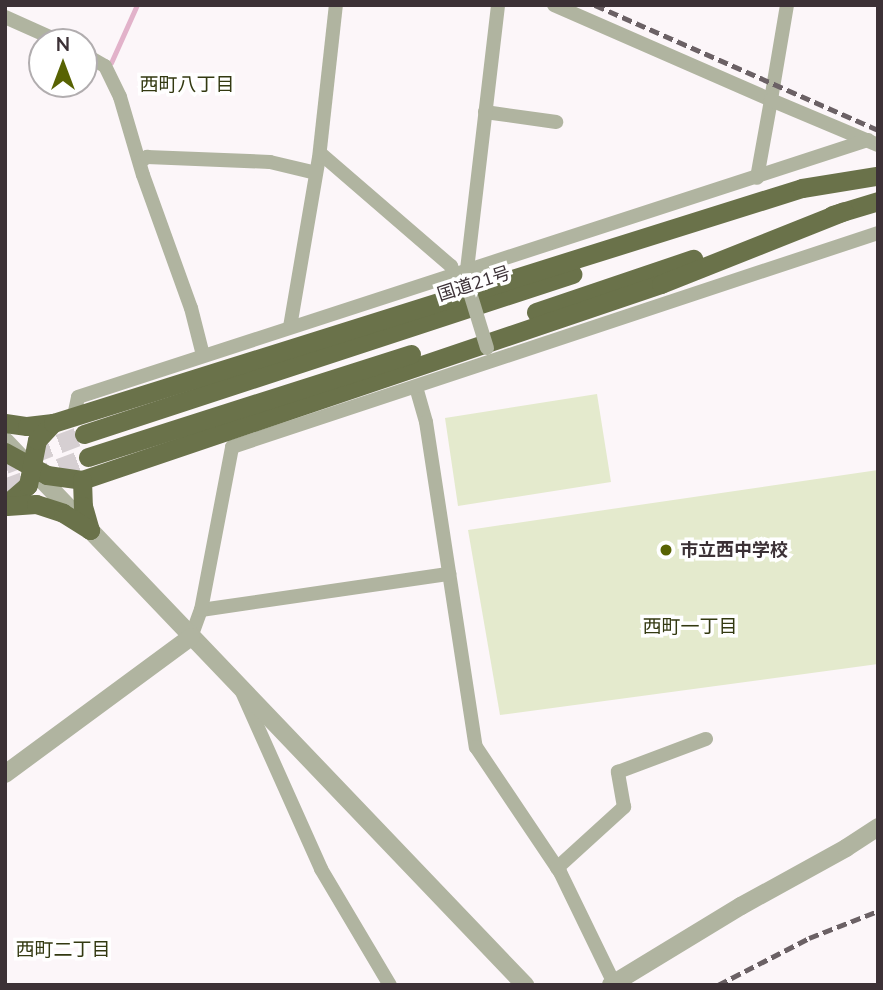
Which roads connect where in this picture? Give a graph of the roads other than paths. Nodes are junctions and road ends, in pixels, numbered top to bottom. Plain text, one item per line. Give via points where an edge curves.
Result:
1 (336, 5) edge
2 (498, 5) edge
3 (554, 5) edge
4 (788, 5) edge
5 (5, 17) edge
6 (30, 28) edge
7 (98, 62) edge
8 (771, 100) junction
9 (485, 112) junction
10 (556, 122) dead end
11 (873, 143) edge
12 (320, 153) junction
13 (140, 162) junction
14 (316, 173) junction
15 (876, 176) edge
16 (757, 178) junction
17 (878, 201) edge
18 (844, 211) junction
19 (878, 233) edge
20 (462, 276) junction
21 (289, 327) junction
22 (204, 355) junction
23 (489, 355) junction
24 (416, 387) junction
25 (74, 416) junction
26 (5, 423) edge
27 (52, 423) junction
28 (84, 434) tunnel mouth
29 (5, 441) edge
30 (5, 452) edge
31 (88, 457) tunnel mouth
32 (32, 469) junction
33 (82, 480) junction
34 (5, 506) edge
35 (90, 530) junction
36 (449, 575) junction
37 (201, 610) junction
38 (191, 637) junction
39 (237, 681) junction
40 (706, 739) dead end
41 (5, 774) edge
42 (878, 827) edge
43 (557, 868) junction
44 (613, 984) edge
45 (390, 985) edge
46 (525, 985) edge

1 - 12 street
2 - 9 street
3 - 8 street
4 - 8 street
5 - 6 street
7 - 13 street via 105,66 120,97
8 - 11 street
8 - 16 street
9 - 10 street
9 - 20 street
11 - 16 street
12 - 14 street
12 - 20 street
13 - 14 street via 147,157 270,162
13 - 22 street
14 - 21 street
15 - 25 highway via 802,188
15 - 28 highway, 国道21号
16 - 20 street
17 - 18 highway
18 - 31 highway
18 - 33 highway via 661,284
19 - 23 street
20 - 21 street
20 - 23 street, bridge
21 - 22 street
22 - 25 street via 78,397
23 - 24 street
24 - 36 street via 426,422
24 - 37 street via 232,447
25 - 27 highway
26 - 27 highway
27 - 32 highway via 37,440
29 - 32 street
30 - 32 highway
32 - 33 highway
32 - 34 highway via 29,485
32 - 35 street
33 - 35 highway
34 - 35 highway via 36,504 63,513
35 - 38 street
36 - 37 street
36 - 43 street via 476,747
37 - 38 street
38 - 39 street
38 - 41 street
39 - 45 street via 321,869
39 - 46 street
40 - 43 street via 618,772 624,807
42 - 44 street
43 - 44 street

